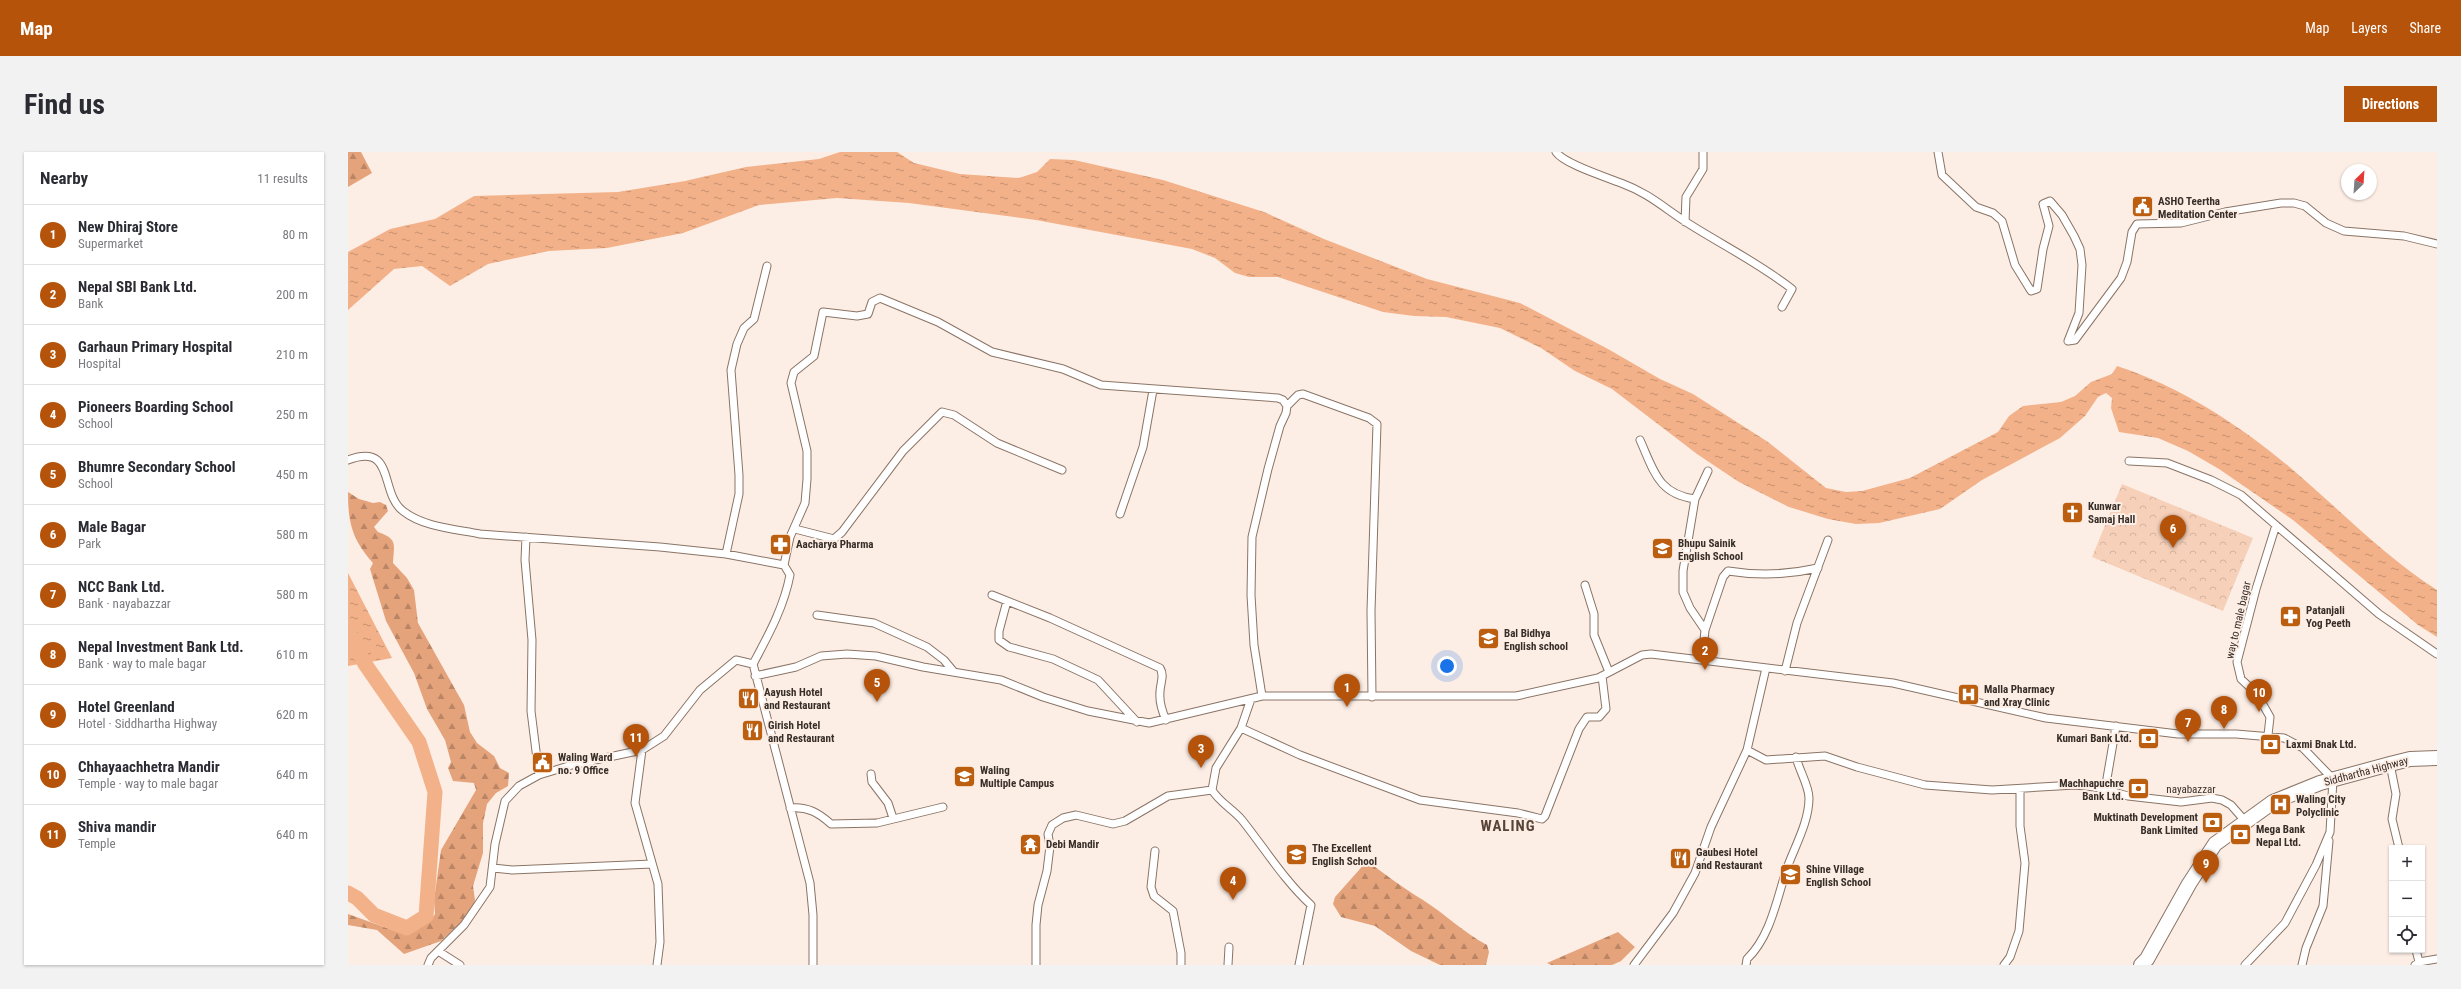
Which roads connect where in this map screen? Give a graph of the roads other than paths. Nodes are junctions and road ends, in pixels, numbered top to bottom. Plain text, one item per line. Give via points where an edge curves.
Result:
1 (1556, 152) edge
2 (1703, 152) edge
3 (1938, 152) edge
4 (1685, 222) junction
5 (2437, 244) edge
6 (767, 266) dead end
7 (1782, 307) dead end
8 (1153, 390) junction
9 (1286, 406) junction
10 (1640, 440) dead end
11 (348, 460) edge
12 (2129, 461) dead end
13 (1062, 470) dead end
14 (1708, 472) dead end
15 (1695, 499) junction
16 (1120, 514) dead end
17 (2276, 525) junction
18 (795, 528) junction
19 (526, 537) junction
20 (1828, 540) dead end
21 (726, 554) junction
22 (784, 565) junction
23 (1818, 568) junction
24 (1585, 585) dead end
25 (992, 596) dead end
26 (1007, 601) junction
27 (818, 615) dead end
28 (1705, 630) junction
29 (2437, 654) edge
30 (1702, 660) junction
31 (753, 664) junction
32 (1766, 668) junction
33 (1785, 671) junction
34 (954, 672) junction
35 (1609, 672) junction
36 (755, 676) junction
37 (1602, 676) junction
38 (1262, 696) junction
39 (1372, 697) junction
40 (1251, 699) junction
41 (1166, 720) junction
42 (1137, 722) junction
43 (2116, 726) junction
44 (1241, 728) junction
45 (2268, 735) junction
46 (642, 750) junction
47 (1747, 750) junction
48 (1796, 757) junction
49 (2437, 758) edge
50 (2390, 764) junction
51 (870, 774) dead end
52 (539, 775) junction
53 (2333, 779) junction
54 (1212, 790) junction
55 (2020, 790) junction
56 (2105, 790) junction
57 (943, 807) dead end
58 (790, 808) junction
59 (893, 818) junction
60 (2246, 821) junction
61 (2330, 832) junction
62 (2398, 845) edge
63 (1155, 851) dead end
64 (652, 864) junction
65 (493, 868) junction
66 (1229, 947) dead end
67 (438, 951) junction
68 (2416, 953) edge
69 (2437, 959) edge
70 (2417, 964) edge
71 (428, 965) edge
72 (460, 965) edge
73 (658, 965) edge
74 (813, 965) edge
75 (1036, 965) edge
76 (1181, 965) edge
77 (1228, 965) edge
78 (1298, 965) edge
79 (1634, 965) edge
80 (1746, 965) edge
81 (2004, 965) edge
82 (2141, 965) edge
83 (2245, 965) edge
84 (2302, 965) edge

1 - 4 street via 1587,170 1655,199
2 - 4 street via 1703,169 1686,197
3 - 5 street via 1942,175 1976,207 1993,213 2002,221 2016,265 2032,291 2037,289 2049,226 2042,204 2050,201 2062,215 2080,249 2082,265 2080,313 2068,340 2075,340 2121,278 2127,262 2132,232 2137,224 2181,223 2225,212 2294,203 2305,206 2326,223 2344,231 2404,236
4 - 7 street via 1768,271 1792,289
6 - 21 street via 754,319 744,328 731,370 739,494
8 - 9 street via 1249,394 1278,398 1283,400
8 - 16 street via 1143,447
8 - 18 street via 1101,385 1063,369 992,352 938,322 880,298 875,298 868,314 857,316 822,312 814,356 794,372 791,383 807,451 805,503
9 - 38 street via 1252,537 1251,595 1254,645
9 - 39 street via 1298,395 1303,394 1369,418 1377,424 1370,611
10 - 15 street via 1665,489 1680,497
11 - 19 street via 367,456 382,464 394,502 420,521 480,534
12 - 17 street via 2167,463 2212,480 2241,495
13 - 18 street via 997,443 954,415 942,412 903,451 834,540
14 - 15 street
15 - 28 street via 1684,561 1683,592
17 - 29 street via 2379,614
17 - 45 street, way to male bagar via 2256,589 2238,662 2241,679 2257,694 2270,717
18 - 22 street via 790,537
19 - 21 street via 660,546
19 - 52 street via 525,560 532,640 531,711
20 - 23 street
21 - 22 street
22 - 31 street via 790,575 788,586 781,608
23 - 28 street via 1784,575 1728,571 1723,576
23 - 33 street via 1797,623
24 - 35 street via 1594,614 1594,634
25 - 26 street
26 - 41 street via 1160,668 1163,675 1161,707
26 - 42 street via 999,640 1009,647 1053,659 1098,680
27 - 34 street via 874,623 927,647 944,660
28 - 30 street
30 - 32 street
30 - 35 street via 1646,654
31 - 36 street
31 - 46 street via 736,660 728,666 700,690 664,736
32 - 33 street
32 - 47 street
33 - 43 street via 1893,683 2046,718
34 - 36 street via 876,656 847,654 821,656 796,668
34 - 42 street via 1006,682 1043,697
35 - 37 street
36 - 58 street
37 - 39 street via 1574,685 1516,696
37 - 44 street via 1606,709 1599,717 1587,716 1579,729 1542,819 1518,812 1420,800 1300,755
38 - 39 street
38 - 40 street
40 - 41 street
40 - 44 street
41 - 42 street
43 - 45 street via 2178,734
43 - 56 street
44 - 54 street via 1216,768
45 - 53 street via 2290,740 2304,748
46 - 52 street via 606,756
46 - 64 street via 635,803
47 - 48 street, nayabazzar via 1766,760
47 - 79 street via 1711,827 1695,873 1673,914
48 - 55 street, nayabazzar via 1825,756 1925,785
48 - 80 street via 1809,798 1802,831 1787,868 1775,909
49 - 50 highway, Siddhartha Highway via 2410,759
50 - 53 highway, Siddhartha Highway
50 - 62 street via 2396,794 2392,819
51 - 59 street via 872,782 888,803
52 - 65 street via 519,786 505,801 495,844
53 - 60 highway, Siddhartha Highway via 2273,802
53 - 61 street
54 - 75 street via 1168,796 1125,822 1113,824 1076,815 1052,825 1048,834 1050,846 1047,871 1038,905
54 - 78 street via 1219,801 1241,819 1284,876 1310,905
55 - 56 street, nayabazzar via 2075,785
55 - 81 street via 2020,826 2025,863 2018,931 2010,958
56 - 60 street, nayabazzar via 2128,796 2181,802 2212,798 2222,800 2231,805
57 - 59 street
58 - 59 street via 808,809 822,815 831,824 877,824
58 - 74 street via 810,883
60 - 82 highway, Siddhartha Highway via 2215,844
61 - 83 street via 2316,865 2285,923
61 - 84 street via 2323,906
63 - 76 street via 1151,887 1154,896 1173,911
64 - 65 street via 512,870
64 - 73 street via 658,884
65 - 67 street via 490,887 464,925
66 - 77 street
67 - 71 street
67 - 72 street
68 - 70 street
69 - 70 street

